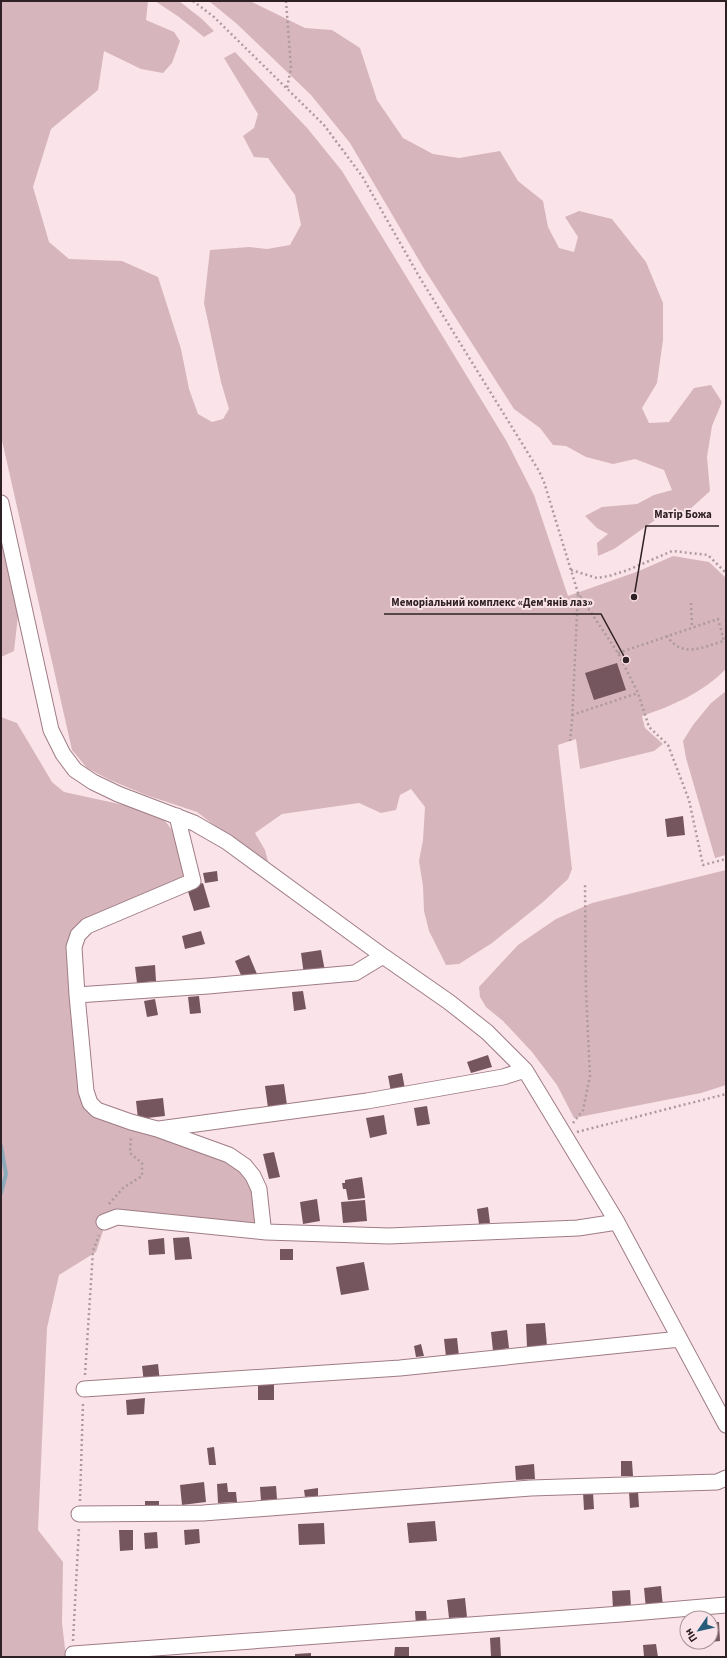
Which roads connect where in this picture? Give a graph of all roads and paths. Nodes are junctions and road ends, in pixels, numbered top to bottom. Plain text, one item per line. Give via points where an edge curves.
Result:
1 (193, 1) edge
2 (286, 1) edge
3 (286, 88) junction
4 (1, 503) edge
5 (570, 570) junction
6 (726, 573) edge
7 (578, 593) junction
8 (691, 603) dead end
9 (692, 627) junction
10 (667, 636) junction
11 (618, 652) junction
12 (638, 693) junction
13 (572, 715) junction
14 (570, 741) dead end
15 (177, 816) junction
16 (726, 859) edge
17 (585, 885) dead end
18 (383, 956) junction
19 (77, 995) junction
20 (525, 1070) junction
21 (726, 1094) edge
22 (157, 1129) junction
23 (565, 1134) junction
24 (130, 1153) dead end
25 (123, 1188) dead end
26 (104, 1222) joint
27 (617, 1222) junction
28 (266, 1232) junction
29 (680, 1339) junction
30 (84, 1389) junction
31 (726, 1425) edge
32 (726, 1478) edge
33 (79, 1514) junction
34 (726, 1605) edge
35 (73, 1654) joint

1 - 3 path via 214,17
2 - 3 path via 291,68
3 - 5 path via 324,125 362,176 420,278 539,471
4 - 15 street via 51,730 63,754 75,770 93,782
5 - 6 path via 597,578 610,576 672,551 708,556
5 - 7 path
7 - 11 path
7 - 13 path
8 - 9 path
9 - 10 path
9 - 10 path via 718,618 724,641 691,651 677,647
10 - 11 path
11 - 12 path
12 - 13 path
12 - 16 path via 649,727 668,745 689,800 703,865
13 - 14 path
15 - 18 street via 227,842
15 - 19 street via 193,881 88,926 78,936 74,947
17 - 23 path via 590,1076 583,1110
18 - 19 street via 355,973
18 - 20 street via 487,1032
19 - 22 street via 86,1091 90,1103 97,1110
20 - 22 street via 503,1077 368,1101
20 - 23 street
21 - 23 path
22 - 28 street via 229,1155 245,1166 260,1190 263,1226
23 - 27 street
24 - 25 path via 142,1163 142,1176
26 - 28 street via 117,1217
26 - 30 path via 93,1251
27 - 28 street via 578,1228 389,1236
27 - 29 street
29 - 30 street via 400,1368
29 - 31 street
30 - 33 path
32 - 33 street via 717,1482 531,1488 203,1513
33 - 35 path
34 - 35 street

